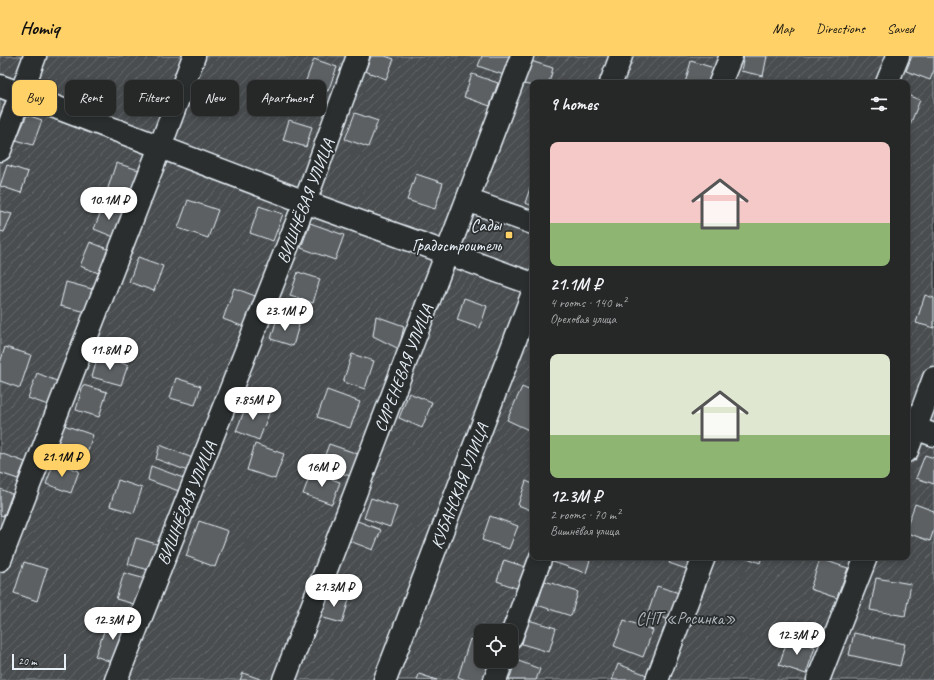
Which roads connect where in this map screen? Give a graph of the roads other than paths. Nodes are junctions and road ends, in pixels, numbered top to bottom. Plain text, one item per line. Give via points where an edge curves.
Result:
1 (35, 56) edge
2 (194, 56) edge
3 (358, 56) edge
4 (522, 56) edge
5 (621, 56) edge
6 (730, 56) edge
7 (898, 56) edge
8 (26, 80) edge
9 (612, 80) edge
10 (721, 80) edge
11 (888, 80) edge
12 (0, 86) edge
13 (12, 91) edge
14 (57, 108) edge
15 (13, 116) edge
16 (160, 147) junction
17 (0, 150) edge
18 (467, 200) junction
19 (305, 202) junction
20 (530, 222) edge
21 (447, 253) junction
22 (530, 283) edge
23 (530, 301) edge
24 (934, 378) edge
25 (919, 429) edge
26 (910, 446) edge
27 (0, 560) edge
28 (540, 560) edge
29 (703, 560) edge
30 (865, 560) edge
31 (516, 624) edge
32 (499, 668) edge
33 (116, 680) edge
34 (284, 680) edge
35 (385, 680) edge
36 (495, 680) edge
37 (657, 680) edge
38 (818, 680) edge

1 - 8 street
2 - 16 street
3 - 19 street, ВИШНЁВАЯ УЛИЦА
4 - 18 street, СИРЕНЕВАЯ УЛИЦА
5 - 9 street
6 - 10 street
7 - 11 street
12 - 13 street
14 - 16 street
15 - 17 street
16 - 19 street
16 - 27 street
18 - 20 street
18 - 21 street, СИРЕНЕВАЯ УЛИЦА
19 - 21 street
19 - 33 street, ВИШНЁВАЯ УЛИЦА
21 - 22 street
21 - 34 street, СИРЕНЕВАЯ УЛИЦА
23 - 35 street, КУБАНСКАЯ УЛИЦА
24 - 25 street
25 - 26 street
28 - 31 street
29 - 37 street
30 - 38 street
32 - 36 street

